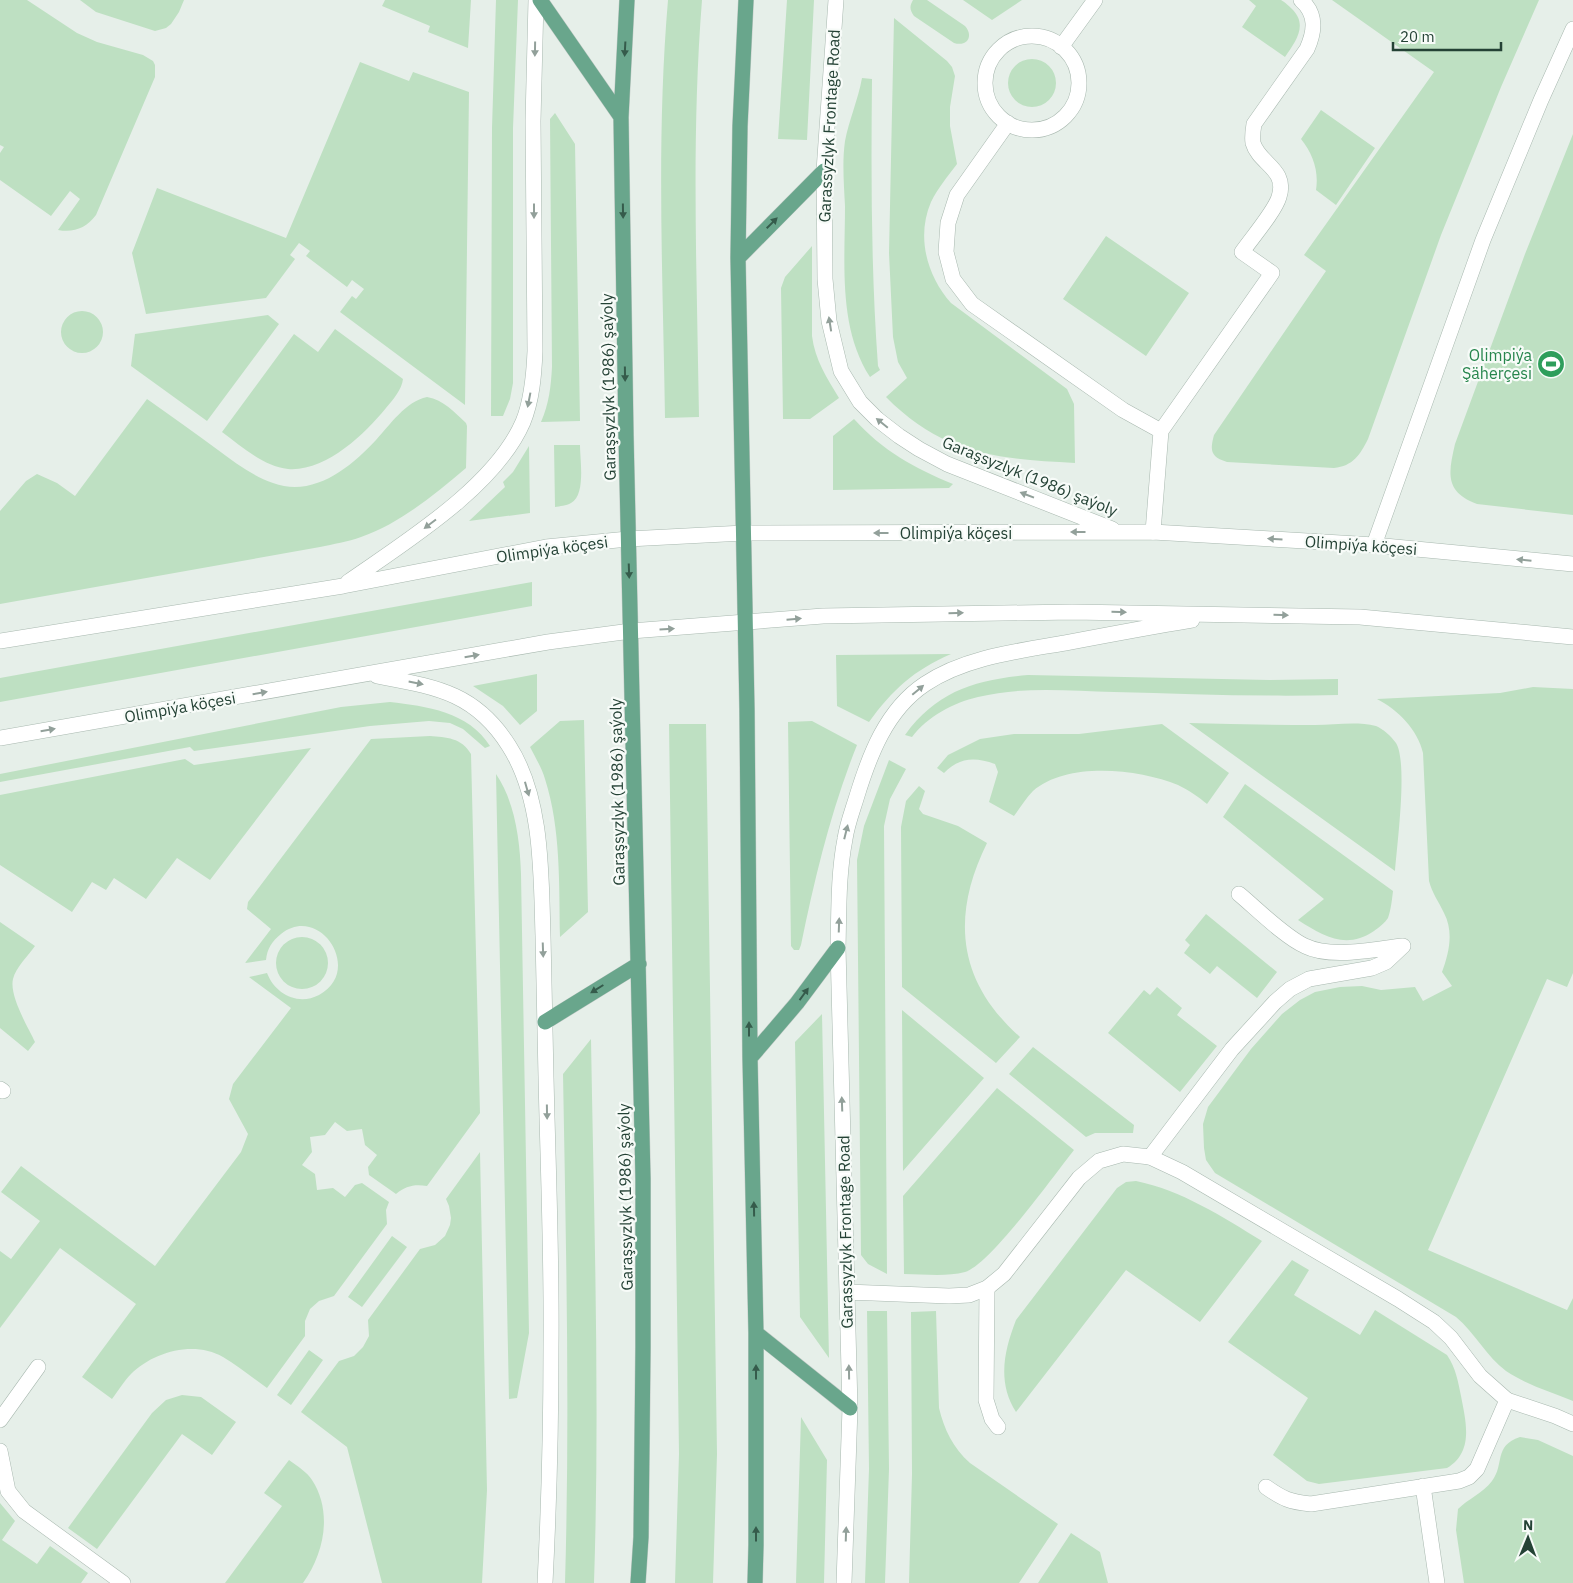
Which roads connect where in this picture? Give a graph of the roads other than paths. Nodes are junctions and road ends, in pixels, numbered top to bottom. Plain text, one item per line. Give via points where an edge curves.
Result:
1 (536, 0) edge
2 (540, 0) edge
3 (627, 0) edge
4 (746, 0) edge
5 (836, 0) edge
6 (1095, 0) edge
7 (1301, 0) edge
8 (1573, 29) edge
9 (1061, 47) junction
10 (621, 117) junction
11 (1008, 123) junction
12 (824, 171) junction
13 (738, 258) junction
14 (842, 371) joint
15 (1161, 431) junction
16 (744, 532) junction
17 (1121, 532) junction
18 (1153, 532) junction
19 (628, 539) junction
20 (1374, 545) junction
21 (1573, 564) edge
22 (343, 586) junction
23 (1226, 614) junction
24 (746, 623) junction
25 (631, 631) junction
26 (1573, 638) edge
27 (0, 641) edge
28 (368, 674) junction
29 (0, 738) edge
30 (840, 880) joint
31 (1239, 894) dead end
32 (838, 948) junction
33 (638, 964) junction
34 (545, 1022) junction
35 (750, 1058) junction
36 (1150, 1157) junction
37 (987, 1288) junction
38 (847, 1292) junction
39 (756, 1333) junction
40 (38, 1367) dead end
41 (1507, 1400) junction
42 (850, 1408) junction
43 (0, 1420) edge
44 (1573, 1424) edge
45 (998, 1428) dead end
46 (0, 1451) edge
47 (1423, 1486) junction
48 (1266, 1487) dead end
49 (123, 1583) edge
50 (545, 1583) edge
51 (638, 1583) edge
52 (755, 1583) edge
53 (844, 1583) edge
54 (1437, 1583) edge

1 -> 22 street, Olimpiýa köçesi via 534,378 528,407 518,433 495,465 446,512
2 - 10 main road
3 -> 10 main road, Garaşsyzlyk (1986) şaýoly
4 - 13 main road
5 - 12 street, Garassyzlyk Frontage Road
6 - 9 street
7 - 15 street via 1312,12 1312,37 1254,124 1252,133 1254,145 1281,183 1274,207 1242,252 1272,273
8 - 20 street via 1483,240
9 - 11 street via 1074,62 1079,78 1078,94 1071,109 1060,121 1045,128 1029,130
9 - 11 street via 1051,40 1035,36 1019,38 1004,45 993,57 986,72 985,88 990,104
10 -> 19 main road, Garaşsyzlyk (1986) şaýoly
11 - 15 street via 957,195 948,223 946,252 954,280 972,304 1122,410
13 -> 12 main road
14 -> 12 street, Garassyzlyk Frontage Road via 833,344 825,279
13 - 16 main road
17 -> 14 street, Garaşsyzlyk (1986) şaýoly via 947,464 919,449 877,419 860,402
15 - 18 street
17 -> 16 street, Olimpiýa köçesi
16 - 19 street, Olimpiýa köçesi
16 - 24 main road
17 - 18 street, Olimpiýa köçesi
20 -> 18 street, Olimpiýa köçesi
19 - 22 street, Olimpiýa köçesi via 546,547
19 -> 25 main road, Garaşsyzlyk (1986) şaýoly
21 -> 20 street, Olimpiýa köçesi
22 - 27 street, Olimpiýa köçesi
24 -> 23 street, Olimpiýa köçesi via 824,616 906,614
23 -> 26 street, Olimpiýa köçesi via 1360,617
30 -> 23 street, Olimpiýa köçesi via 845,839 871,756 887,724 904,702 924,685 970,663 1019,651
25 -> 24 street, Olimpiýa köçesi
35 -> 24 main road
28 -> 25 street, Olimpiýa köçesi via 548,642
25 - 33 main road, Garaşsyzlyk (1986) şaýoly
29 -> 28 street, Olimpiýa köçesi
28 -> 34 street via 428,686 456,696 476,708 494,725 518,761 539,837
32 -> 30 street, Garassyzlyk Frontage Road
31 - 36 street via 1305,947 1345,952 1403,946 1386,962 1372,968 1309,979 1290,989 1232,1049
35 -> 32 main road
38 -> 32 street, Garassyzlyk Frontage Road
33 -> 34 main road
33 - 51 main road, Garaşsyzlyk (1986) şaýoly via 643,1189
34 -> 50 street via 551,1346
39 -> 35 main road
36 - 37 street via 1123,1154 1098,1161 1079,1178 1004,1274
36 - 41 street via 1182,1172 1434,1322 1480,1376
37 - 38 street via 969,1295 949,1296
37 - 45 street via 986,1400
42 -> 38 street, Garassyzlyk Frontage Road
39 - 42 main road
52 -> 39 main road
40 - 43 street
41 - 44 street
41 - 47 street via 1477,1469 1459,1481
53 -> 42 street, Garassyzlyk Frontage Road
46 - 49 street via 8,1491 24,1511
47 - 48 street via 1311,1504 1292,1502
47 - 54 street

